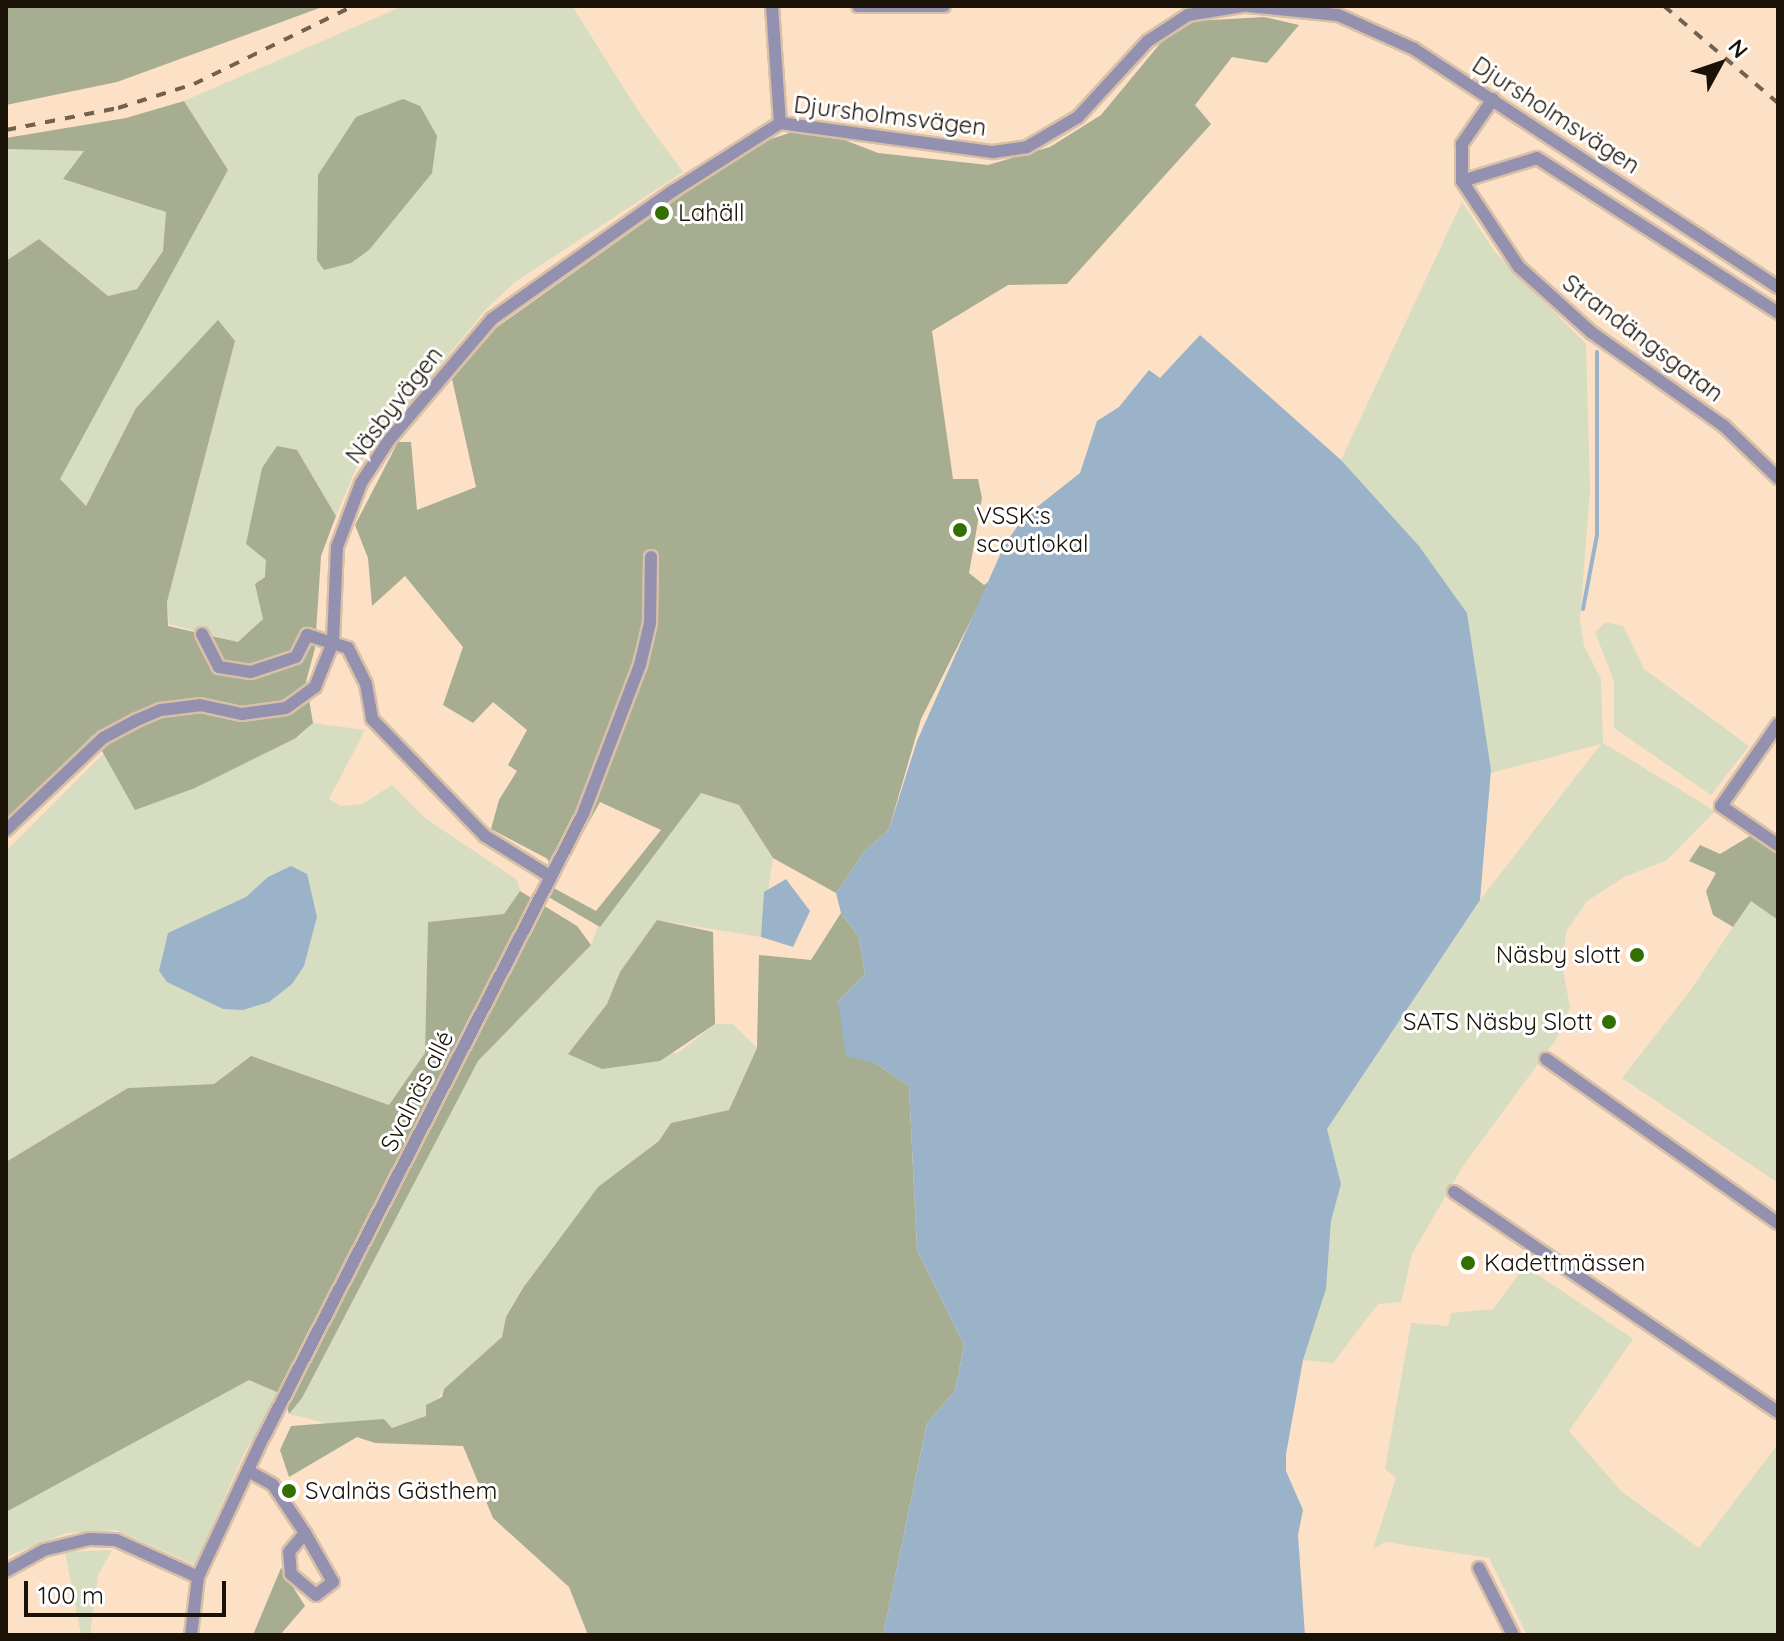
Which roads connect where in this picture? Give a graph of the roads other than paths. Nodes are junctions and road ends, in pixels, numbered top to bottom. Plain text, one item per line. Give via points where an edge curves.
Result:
1 (772, 6) edge
2 (858, 6) edge
3 (944, 6) edge
4 (1246, 6) edge
5 (930, 7) edge
6 (1339, 11) edge
7 (1493, 99) junction
8 (780, 123) junction
9 (1462, 181) junction
10 (673, 191) joint
11 (1778, 287) edge
12 (1778, 313) edge
13 (1778, 478) edge
14 (651, 557) dead end
15 (202, 634) dead end
16 (333, 642) junction
17 (1778, 724) edge
18 (20, 820) junction
19 (6, 830) edge
20 (6, 837) edge
21 (1778, 845) edge
22 (548, 875) junction
23 (1546, 1059) dead end
24 (1454, 1192) dead end
25 (1778, 1223) edge
26 (1778, 1412) edge
27 (250, 1472) junction
28 (305, 1533) junction
29 (1479, 1568) dead end
30 (6, 1571) edge
31 (198, 1577) junction
32 (191, 1635) edge
33 (1513, 1635) edge

1 - 8 street
2 - 5 street
3 - 5 street
4 - 6 street, Djursholmsvägen
4 - 8 street, Djursholmsvägen via 1188,15 1148,41 1078,117 1027,147 993,152
6 - 7 street, Djursholmsvägen via 1414,49
7 - 9 street via 1462,144
7 - 11 street, Djursholmsvägen
8 - 10 street, Djursholmsvägen
9 - 12 street via 1537,158
9 - 13 street, Strandängsgatan via 1519,267 1554,302 1691,399
10 - 16 street, Näsbyvägen via 492,319 389,440 361,483 337,547
14 - 22 street, Svalnäs allé via 650,623 635,682 583,814
15 - 16 street via 219,667 251,672 296,657 307,635
16 - 18 street, Näsbyvägen via 315,687 286,708 242,714 200,705 161,710 137,720 103,738
16 - 22 street via 348,648 358,666 372,719 485,836
17 - 21 street via 1721,806
18 - 19 street, Näsbyvägen
18 - 20 street, Näsbyvägen
22 - 27 street, Svalnäs allé
23 - 25 street
24 - 26 street
27 - 28 street via 273,1485
27 - 31 street, Svalnäs allé
28 - 28 street via 289,1552 291,1574 316,1595 333,1582
29 - 33 street
30 - 31 street via 66,1542 103,1540 144,1550
31 - 32 street, Svalnäs allé

